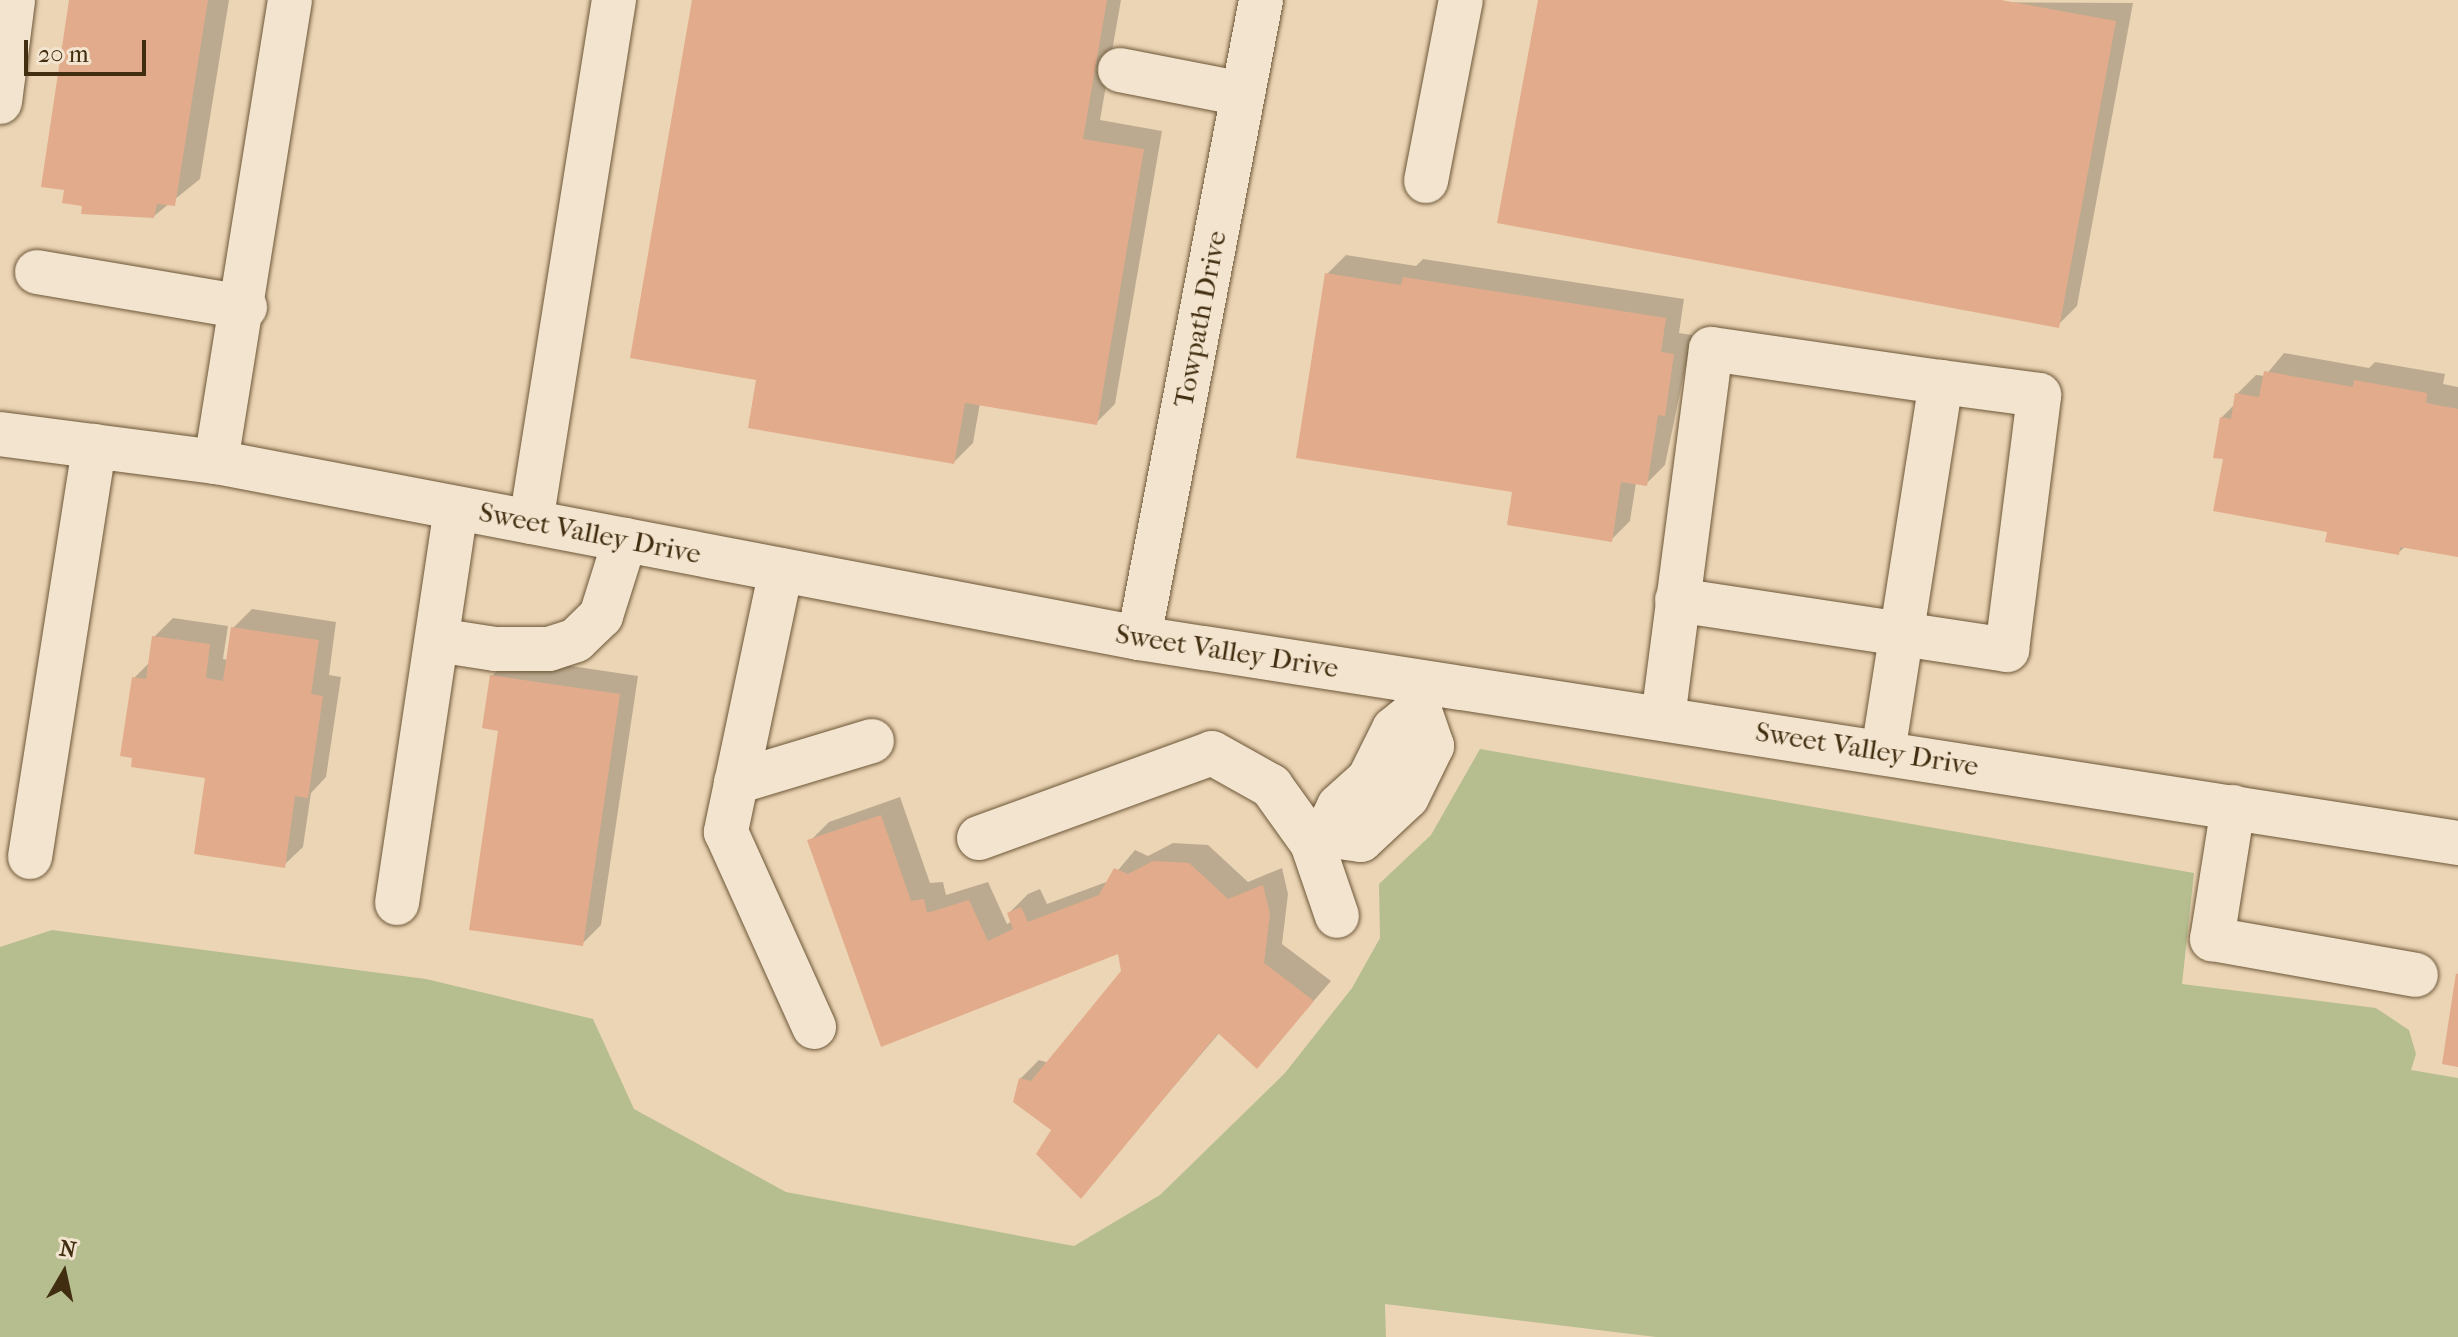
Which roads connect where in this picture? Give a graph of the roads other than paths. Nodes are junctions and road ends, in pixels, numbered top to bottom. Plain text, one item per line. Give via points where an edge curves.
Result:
1 (13, 0) edge
2 (290, 0) edge
3 (614, 0) edge
4 (1261, 0) edge
5 (1461, 0) edge
6 (1120, 70) dead end
7 (1243, 94) junction
8 (0, 102) edge
9 (1426, 181) dead end
10 (37, 272) dead end
11 (245, 307) junction
12 (1941, 382) junction
13 (1, 443) edge
14 (94, 446) junction
15 (216, 462) junction
16 (456, 508) junction
17 (531, 522) junction
18 (625, 540) junction
19 (781, 570) junction
20 (1677, 600) junction
21 (1901, 636) junction
22 (1139, 638) junction
23 (437, 640) junction
24 (1422, 696) junction
25 (1663, 718) junction
26 (872, 741) dead end
27 (1883, 752) junction
28 (736, 782) junction
29 (2233, 807) junction
30 (979, 838) dead end
31 (1318, 839) junction
32 (2458, 843) edge
33 (30, 857) dead end
34 (397, 903) dead end
35 (1337, 916) dead end
36 (2416, 975) dead end
37 (814, 1027) dead end

1 - 8 street
2 - 11 street
3 - 17 street
4 - 7 street, Towpath Drive
5 - 9 street
6 - 7 street
7 - 22 street, Towpath Drive
10 - 11 street
11 - 15 street
12 - 20 street via 1711,349
12 - 21 street
12 - 21 street via 2039,395 2007,650
13 - 14 street, Sweet Valley Drive
14 - 15 street, Sweet Valley Drive
14 - 33 street
15 - 16 street, Sweet Valley Drive
16 - 17 street, Sweet Valley Drive
16 - 23 street
17 - 18 street, Sweet Valley Drive
18 - 19 street, Sweet Valley Drive
18 - 23 street via 601,616 576,640 549,649 495,649
19 - 22 street, Sweet Valley Drive
19 - 28 street
20 - 21 street
20 - 25 street
21 - 27 street
22 - 24 street, Sweet Valley Drive
23 - 34 street
24 - 25 street, Sweet Valley Drive
24 - 31 street via 1432,746 1407,797 1361,840
25 - 27 street, Sweet Valley Drive
26 - 28 street
27 - 29 street, Sweet Valley Drive
28 - 37 street via 726,832
29 - 32 street, Sweet Valley Drive
29 - 36 street via 2212,939
30 - 31 street via 1212,753 1271,786
31 - 35 street

